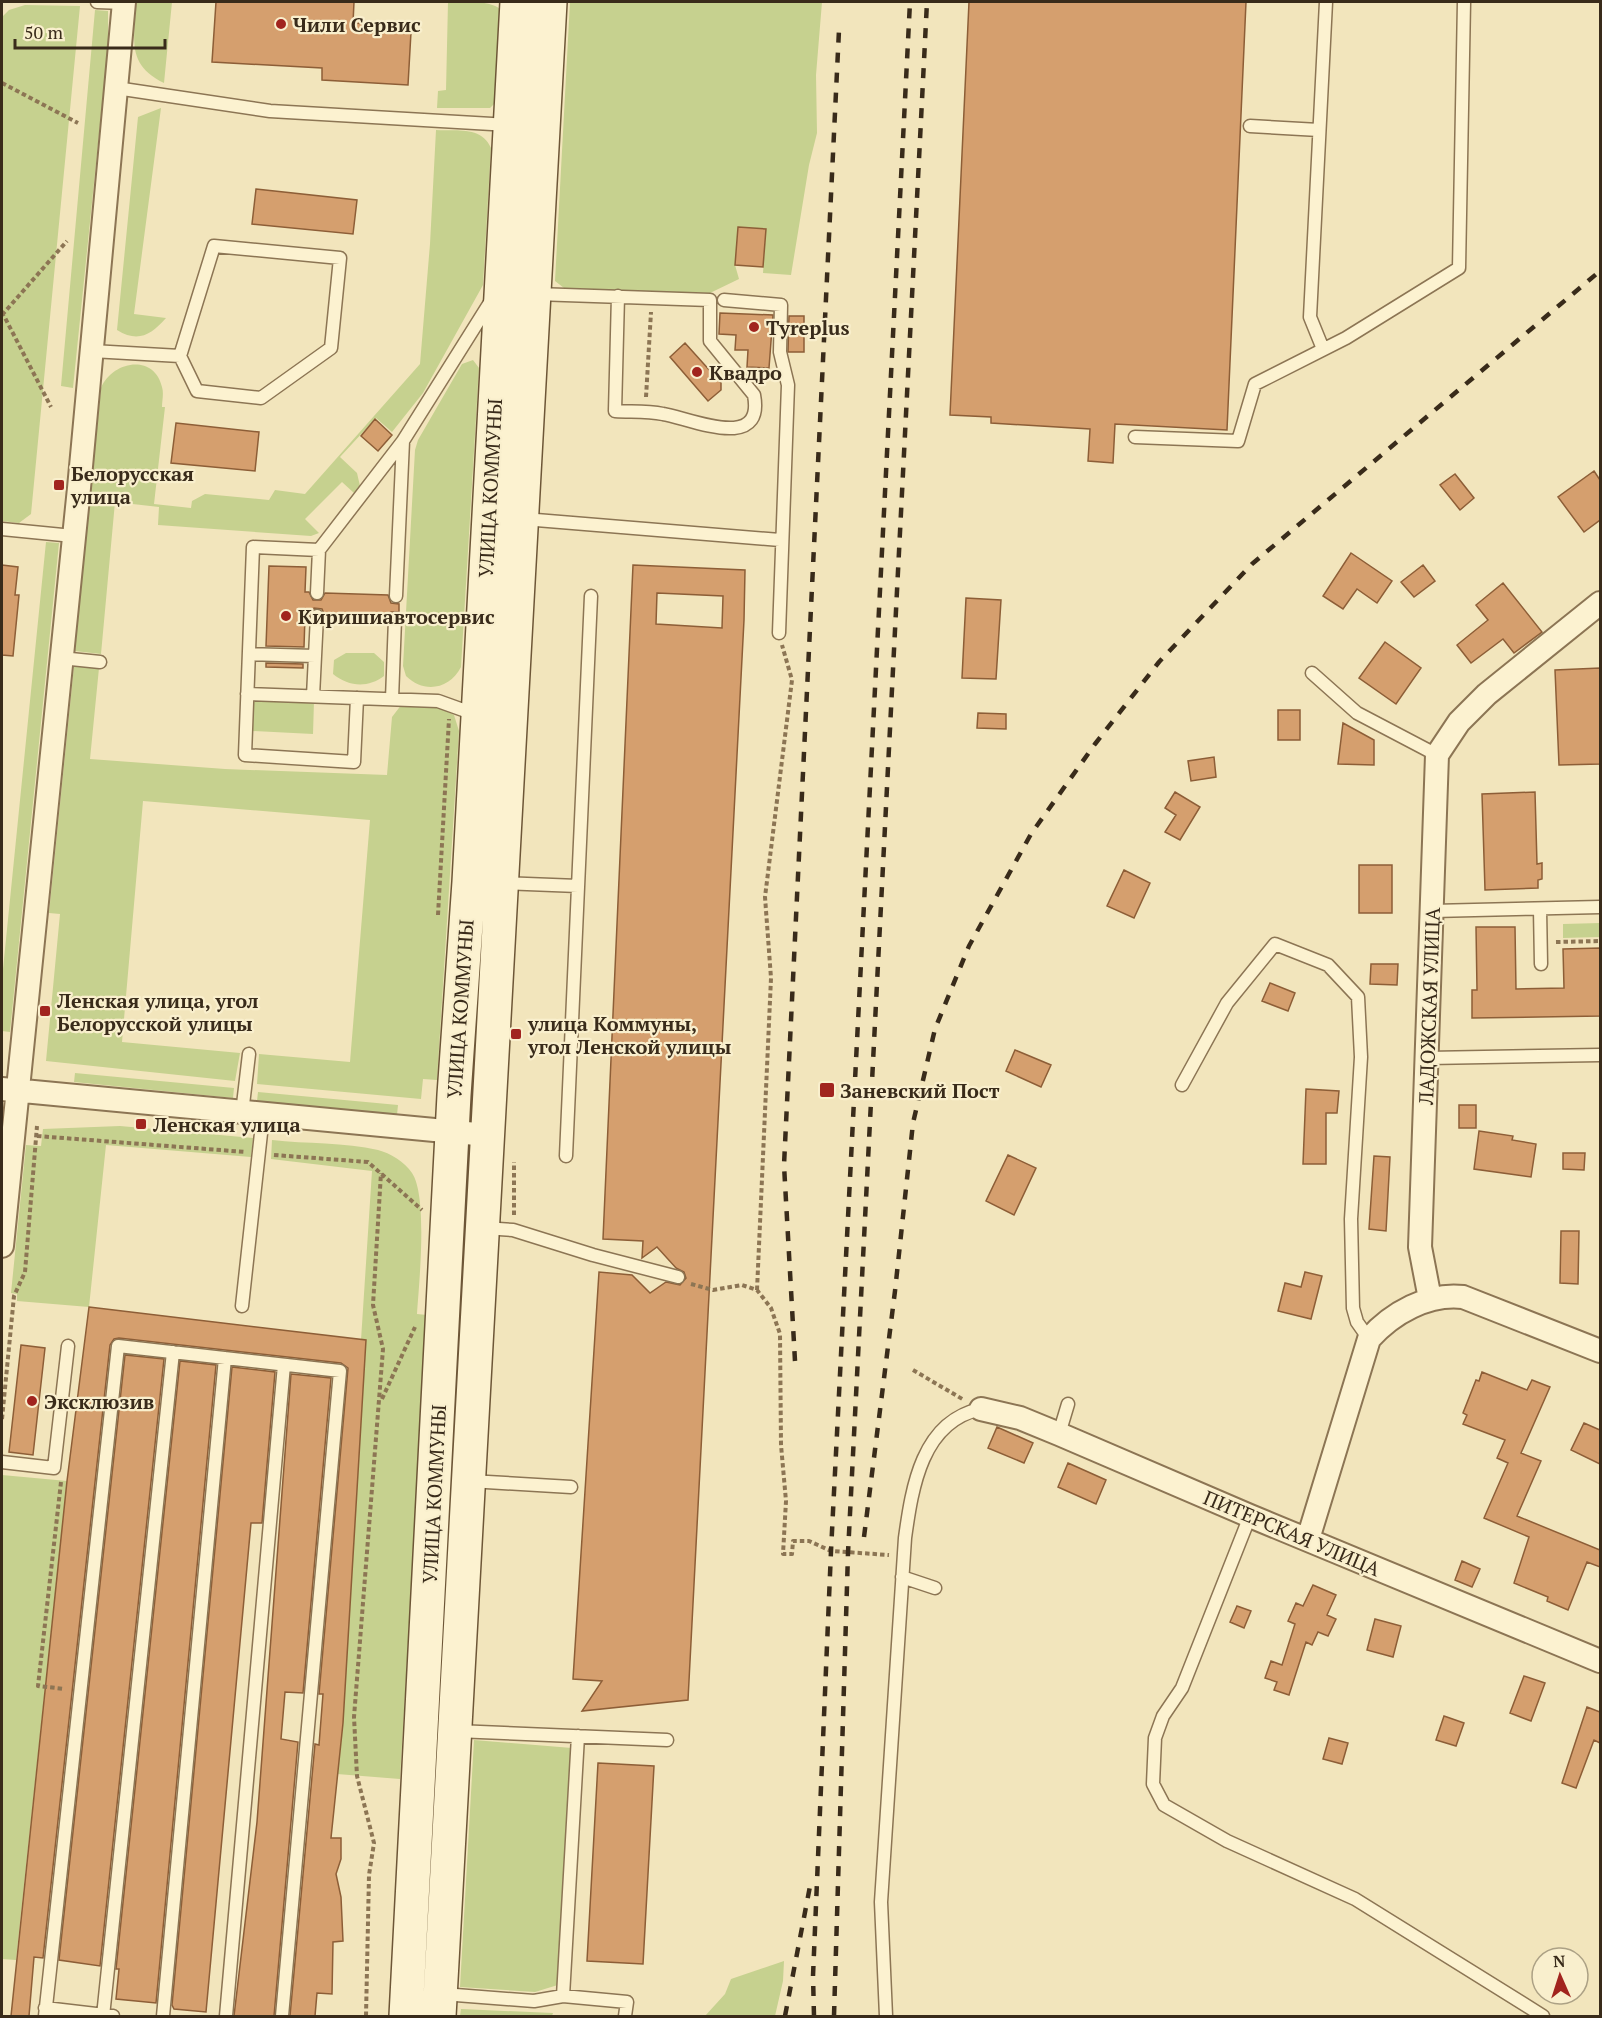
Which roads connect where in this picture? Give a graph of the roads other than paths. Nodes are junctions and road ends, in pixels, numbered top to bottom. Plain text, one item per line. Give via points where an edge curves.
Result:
1 (97, 2) edge
2 (124, 2) edge
3 (517, 2) edge
4 (550, 2) edge
5 (1326, 2) edge
6 (1464, 2) edge
7 (116, 88) junction
8 (526, 126) junction
9 (1250, 126) dead end
10 (1319, 130) junction
11 (501, 285) junction
12 (534, 294) junction
13 (618, 296) junction
14 (724, 300) dead end
15 (1323, 349) junction
16 (92, 351) junction
17 (180, 356) junction
18 (1135, 437) dead end
19 (403, 441) junction
20 (505, 518) junction
21 (2, 529) edge
22 (73, 536) junction
23 (780, 540) junction
24 (319, 550) junction
25 (318, 593) dead end
26 (396, 596) dead end
27 (591, 596) dead end
28 (1600, 603) edge
29 (316, 616) dead end
30 (395, 619) dead end
31 (779, 633) road end
32 (249, 654) junction
33 (315, 656) junction
34 (61, 658) junction
35 (100, 662) dead end
36 (1312, 673) dead end
37 (247, 694) junction
38 (313, 696) junction
39 (357, 698) junction
40 (392, 699) junction
41 (463, 710) junction
42 (1437, 755) junction
43 (485, 883) junction
44 (578, 886) junction
45 (1600, 907) edge
46 (1540, 909) junction
47 (1433, 911) junction
48 (1541, 964) dead end
49 (249, 1054) dead end
50 (1600, 1055) edge
51 (1428, 1059) junction
52 (1182, 1085) dead end
53 (9, 1090) edge
54 (253, 1114) junction
55 (452, 1133) junction
56 (501, 1143) junction
57 (566, 1156) dead end
58 (498, 1229) junction
59 (2, 1246) edge
60 (678, 1277) road end
61 (1430, 1299) junction
62 (242, 1306) dead end
63 (1370, 1339) junction
64 (68, 1346) dead end
65 (1600, 1351) edge
66 (172, 1352) junction
67 (225, 1358) junction
68 (284, 1365) junction
69 (1068, 1404) dead end
70 (981, 1410) joint
71 (1059, 1434) junction
72 (2, 1462) edge
73 (468, 1481) junction
74 (572, 1487) dead end
75 (1250, 1516) junction
76 (1308, 1539) junction
77 (902, 1577) junction
78 (935, 1588) dead end
79 (1600, 1661) edge
80 (438, 1730) junction
81 (578, 1736) junction
82 (667, 1740) dead end
83 (563, 1996) junction
84 (423, 2001) edge
85 (45, 2012) edge
86 (107, 2016) edge
87 (163, 2016) edge
88 (226, 2016) edge
89 (282, 2016) edge
90 (625, 2016) edge
91 (886, 2016) edge
92 (1543, 2016) edge

1 - 2 lane
2 - 7 street
3 - 8 street, УЛИЦА КОММУНЫ
4 - 8 street, УЛИЦА КОММУНЫ
5 - 10 lane
6 - 15 lane via 1459,268
7 - 8 lane via 270,111
7 - 16 street
8 - 11 street, УЛИЦА КОММУНЫ
8 - 12 street, УЛИЦА КОММУНЫ
9 - 10 lane
10 - 15 lane via 1310,317
11 - 19 lane
11 - 20 street, УЛИЦА КОММУНЫ
12 - 13 lane
12 - 20 street, УЛИЦА КОММУНЫ
13 - 13 lane via 615,411 662,414 727,430 745,425 753,416 754,395 710,341 710,300
14 - 23 lane via 781,305 780,352 788,384
15 - 18 lane via 1255,384 1238,441
16 - 17 lane
16 - 22 street
17 - 17 lane via 197,391 261,398 331,348 340,258 214,246
19 - 24 lane
19 - 26 lane
20 - 23 lane
20 - 41 street, УЛИЦА КОММУНЫ
20 - 43 street, УЛИЦА КОММУНЫ
21 - 22 lane
22 - 34 street
23 - 31 lane
24 - 25 lane
24 - 32 lane via 253,547
27 - 44 lane
28 - 42 street via 1487,694 1459,722
29 - 33 lane
30 - 40 lane
32 - 33 lane
32 - 37 lane
33 - 38 lane
34 - 35 lane
34 - 53 street
36 - 42 lane via 1357,713
37 - 38 lane
37 - 39 lane via 245,755 354,762
38 - 39 lane
39 - 40 lane
40 - 41 lane via 438,701
41 - 43 street, УЛИЦА КОММУНЫ
42 - 47 street, ЛАДОЖСКАЯ УЛИЦА
43 - 44 lane
43 - 55 street, УЛИЦА КОММУНЫ
43 - 56 street, УЛИЦА КОММУНЫ
44 - 57 lane
45 - 46 lane
46 - 47 lane
46 - 48 lane
47 - 51 street, ЛАДОЖСКАЯ УЛИЦА
49 - 54 lane
50 - 51 lane
51 - 61 street, ЛАДОЖСКАЯ УЛИЦА via 1420,1247
52 - 63 lane via 1227,1003 1275,944 1328,965 1358,998 1361,1057 1351,1219 1353,1308 1357,1322
53 - 54 street
53 - 59 street
54 - 55 street
54 - 62 lane
55 - 56 street
55 - 80 street, УЛИЦА КОММУНЫ
56 - 58 street, УЛИЦА КОММУНЫ
58 - 60 lane
58 - 73 street, УЛИЦА КОММУНЫ
61 - 63 street via 1384,1322
61 - 65 street via 1446,1295 1463,1297
63 - 76 street
64 - 72 lane via 54,1468
66 - 67 lane
66 - 85 lane via 118,1346
66 - 86 lane
67 - 68 lane
67 - 87 lane
68 - 88 lane
68 - 89 lane via 340,1371
69 - 71 lane
70 - 71 street, ПИТЕРСКАЯ УЛИЦА via 1020,1418
70 - 77 lane via 948,1422 927,1450 912,1489
71 - 75 street, ПИТЕРСКАЯ УЛИЦА
73 - 74 lane
73 - 80 street, УЛИЦА КОММУНЫ
75 - 76 street, ПИТЕРСКАЯ УЛИЦА
75 - 92 lane via 1182,1688 1163,1716 1155,1738 1153,1784 1164,1805 1227,1841 1355,1899
76 - 79 street, ПИТЕРСКАЯ УЛИЦА
77 - 78 lane
77 - 91 lane via 881,1902
80 - 81 lane
80 - 84 street, УЛИЦА КОММУНЫ
81 - 82 lane
81 - 83 lane
83 - 84 lane via 534,2001
83 - 90 lane via 627,2001
85 - 86 lane

